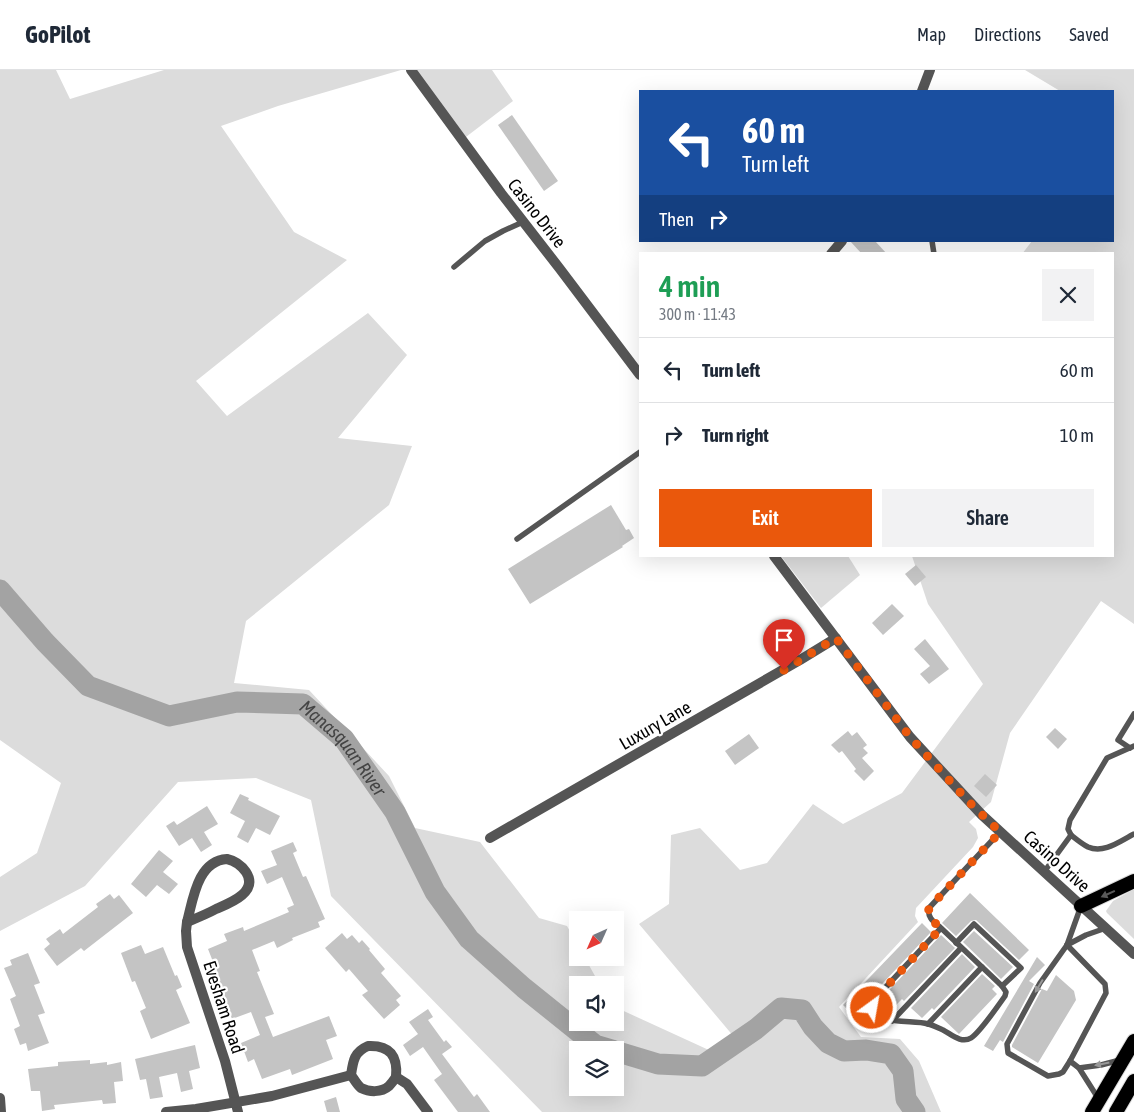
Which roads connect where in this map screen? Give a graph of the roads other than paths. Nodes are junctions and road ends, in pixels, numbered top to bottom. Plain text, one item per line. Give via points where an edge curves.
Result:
1 (410, 70) edge
2 (930, 70) edge
3 (922, 90) edge
4 (523, 222) junction
5 (841, 242) edge
6 (833, 252) edge
7 (454, 267) dead end
8 (639, 374) edge
9 (639, 453) edge
10 (517, 539) dead end
11 (775, 557) edge
12 (836, 638) junction
13 (1134, 714) edge
14 (1132, 747) edge
15 (1000, 832) junction
16 (1134, 834) edge
17 (1071, 835) junction
18 (490, 838) dead end
19 (1044, 872) junction
20 (1134, 881) edge
21 (1081, 906) junction
22 (187, 922) junction
23 (941, 928) junction
24 (1106, 928) junction
25 (956, 943) junction
26 (1067, 946) junction
27 (961, 948) junction
28 (1134, 954) edge
29 (982, 967) junction
30 (1002, 986) junction
31 (892, 1021) junction
32 (928, 1024) junction
33 (1134, 1042) edge
34 (1124, 1059) junction
35 (1070, 1061) junction
36 (1079, 1068) junction
37 (351, 1075) junction
38 (396, 1077) junction
39 (1134, 1081) edge
40 (0, 1098) edge
41 (1099, 1100) junction
42 (236, 1107) edge
43 (1, 1112) edge
44 (166, 1112) edge
45 (428, 1112) edge
46 (1092, 1112) edge
47 (1116, 1112) edge

1 - 4 street, Casino Drive
2 - 3 street
4 - 7 lane via 485,241
4 - 8 street, Casino Drive
5 - 6 street
9 - 10 lane
11 - 12 street, Casino Drive
12 - 15 street, Casino Drive via 910,737
12 - 18 street, Luxury Lane
13 - 14 lane via 1118,740
14 - 17 lane via 1107,758 1070,820 1068,829
15 - 19 street, Casino Drive
15 - 23 lane via 929,908 931,919
16 - 17 lane via 1098,850
17 - 19 lane
19 - 21 street, Casino Drive
20 -> 21 highway
21 - 24 street, Casino Drive
21 - 26 lane
22 - 22 street, Evesham Road via 195,889 210,867 222,860 240,864 249,880 244,894
22 - 42 street, Evesham Road via 187,947 225,1061
23 - 25 lane
23 - 31 lane via 871,1003 879,1015
24 - 26 lane
24 - 28 street, Casino Drive
25 - 27 lane
25 - 30 lane via 974,924 988,936 1021,968
26 - 35 lane via 1105,984 1106,993
26 -> 35 lane via 1040,983 1007,1044 1008,1053 1048,1076 1063,1072
27 - 29 lane
27 - 31 lane
29 - 30 lane
29 - 32 lane
30 - 32 lane via 1005,996 970,1039 957,1038
31 - 32 lane
33 - 34 highway
34 -> 36 lane
34 - 41 highway
35 - 36 lane
36 - 41 lane
37 - 38 street via 368,1091 384,1089
37 - 38 street via 356,1054 368,1046 377,1046 394,1056
37 - 42 street
38 - 45 street via 407,1084
39 - 47 highway
40 - 43 street
41 - 46 highway
42 - 44 street

